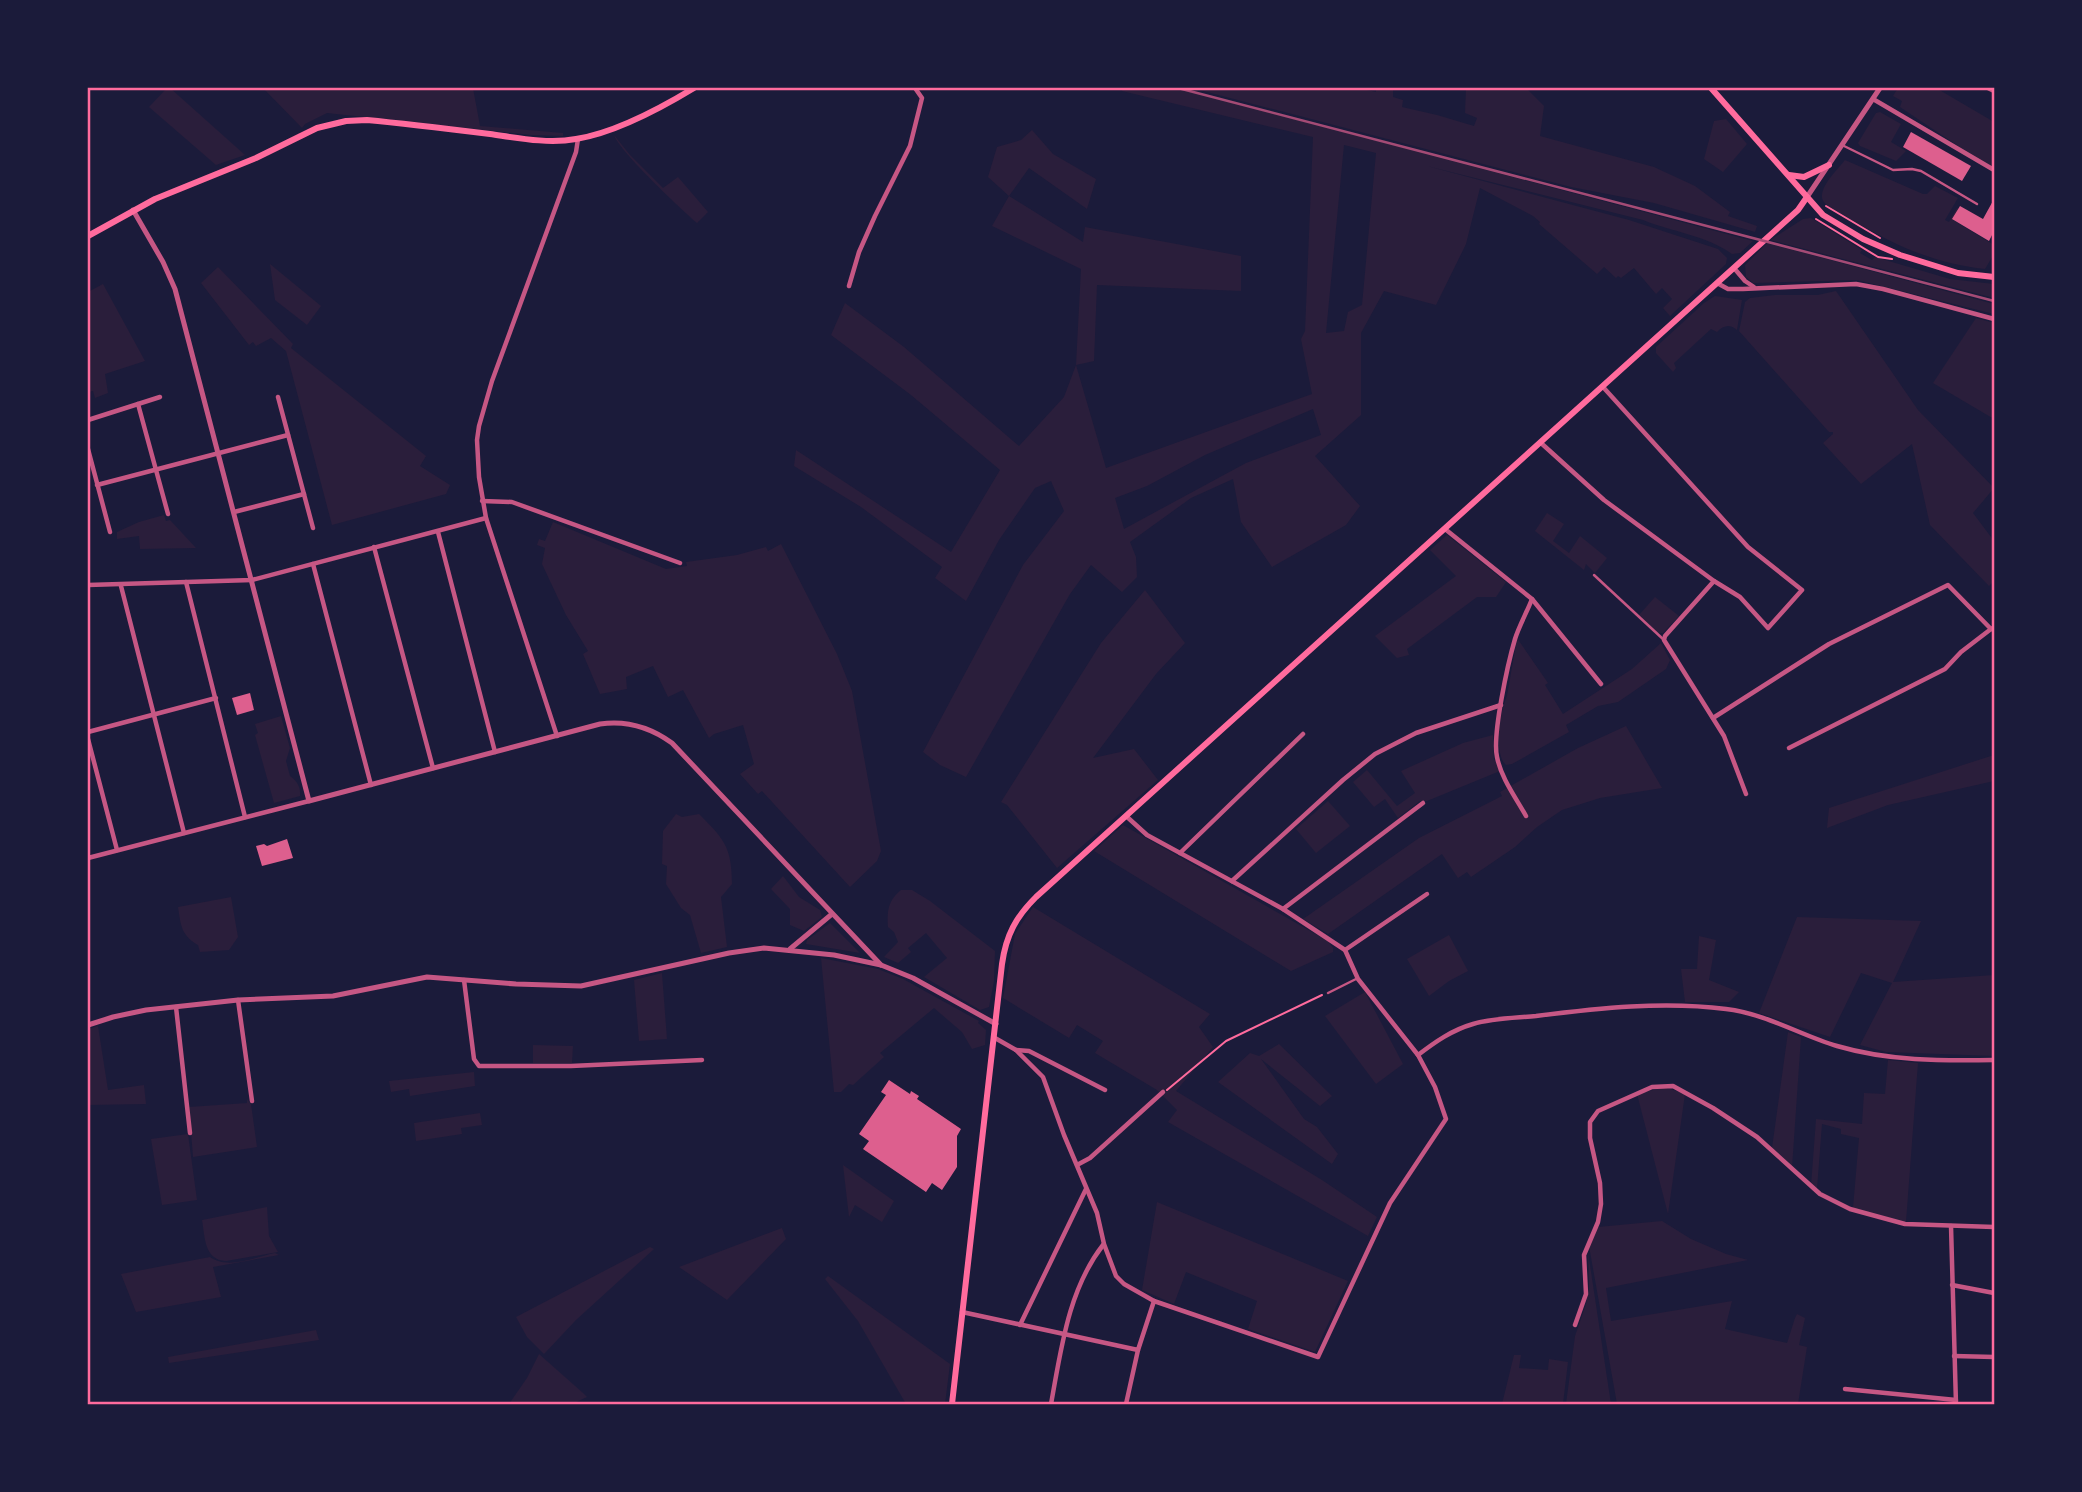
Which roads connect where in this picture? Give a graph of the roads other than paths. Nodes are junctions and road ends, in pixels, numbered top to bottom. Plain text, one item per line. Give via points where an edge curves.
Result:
1 (694, 88) edge
2 (915, 88) edge
3 (1711, 88) edge
4 (1880, 88) edge
5 (1989, 88) edge
6 (1994, 91) edge
7 (1873, 99) junction
8 (578, 139) junction
9 (1842, 145) junction
10 (1829, 165) junction
11 (1994, 170) edge
12 (1788, 174) junction
13 (1807, 197) junction
14 (1977, 204) dead end
15 (133, 210) junction
16 (88, 236) edge
17 (1734, 268) junction
18 (1994, 277) edge
19 (1717, 283) junction
20 (849, 286) dead end
21 (1755, 288) junction
22 (1994, 319) edge
23 (1603, 387) junction
24 (160, 397) dead end
25 (278, 397) dead end
26 (138, 404) junction
27 (88, 420) edge
28 (288, 435) junction
29 (1541, 443) junction
30 (88, 449) edge
31 (218, 454) junction
32 (156, 470) junction
33 (97, 485) junction
34 (304, 494) junction
35 (482, 501) junction
36 (234, 512) junction
37 (168, 514) dead end
38 (486, 518) junction
39 (313, 528) dead end
40 (1445, 529) junction
41 (110, 531) dead end
42 (438, 532) junction
43 (374, 547) junction
44 (680, 563) dead end
45 (313, 564) junction
46 (1594, 575) dead end
47 (251, 580) junction
48 (1714, 580) junction
49 (186, 582) junction
50 (88, 585) edge
51 (121, 586) junction
52 (1532, 599) junction
53 (1993, 629) edge
54 (1664, 640) junction
55 (1601, 684) dead end
56 (216, 698) junction
57 (1501, 705) junction
58 (153, 715) junction
59 (1713, 718) junction
60 (88, 732) edge
61 (1303, 734) dead end
62 (557, 736) junction
63 (88, 739) edge
64 (1789, 748) dead end
65 (495, 752) junction
66 (433, 768) junction
67 (371, 785) junction
68 (1746, 794) dead end
69 (309, 801) junction
70 (1423, 803) dead end
71 (1126, 816) junction
72 (1526, 816) dead end
73 (245, 817) junction
74 (184, 833) junction
75 (117, 850) junction
76 (1180, 853) junction
77 (88, 858) edge
78 (1232, 881) junction
79 (1427, 894) dead end
80 (1283, 909) junction
81 (832, 914) junction
82 (790, 949) junction
83 (1345, 950) junction
84 (881, 965) junction
85 (464, 979) junction
86 (1357, 979) junction
87 (1328, 993) road end
88 (238, 1000) junction
89 (176, 1006) junction
90 (996, 1024) junction
91 (88, 1025) edge
92 (995, 1038) junction
93 (1016, 1050) junction
94 (1418, 1055) junction
95 (702, 1060) dead end
96 (1994, 1060) edge
97 (1105, 1090) dead end
98 (1163, 1092) road end
99 (252, 1101) dead end
100 (190, 1133) dead end
101 (1077, 1165) junction
102 (1086, 1189) junction
103 (1951, 1226) junction
104 (1994, 1227) edge
105 (1104, 1244) junction
106 (1952, 1285) junction
107 (1994, 1293) edge
108 (1154, 1301) junction
109 (962, 1312) junction
110 (1020, 1325) junction
111 (1575, 1325) dead end
112 (1063, 1333) junction
113 (1138, 1350) junction
114 (1954, 1356) junction
115 (1994, 1357) edge
116 (1845, 1389) dead end
117 (1956, 1402) edge
118 (952, 1405) edge
119 (1051, 1405) edge
120 (1126, 1405) edge

1 - 8 main road
2 - 20 street via 922,98 911,146 870,228
3 - 12 main road
4 - 7 street
5 - 6 street
7 - 9 street
7 - 11 street
8 - 15 main road via 542,140 346,121 317,128
8 - 35 street via 479,426
9 - 10 street
9 - 14 lane via 1893,170 1922,171
10 - 12 main road via 1804,177
10 - 13 street
12 - 13 main road
13 - 17 main road
13 - 18 main road via 1823,215 1882,248 1958,273
15 - 16 main road
15 - 31 street via 175,289
17 - 19 main road
17 - 21 street
19 - 21 street via 1728,289
19 - 23 main road
21 - 22 street via 1856,284
23 - 29 main road
23 - 48 street via 1748,547 1802,590 1768,628 1740,597
24 - 26 street
25 - 28 street
26 - 27 street
26 - 32 street
28 - 31 street
28 - 34 street
29 - 40 main road
29 - 48 street via 1604,500
30 - 33 street
31 - 32 street
31 - 36 street
32 - 33 street
32 - 37 street
33 - 41 street
34 - 36 street
34 - 39 street
35 - 38 street
35 - 44 street via 512,502
36 - 47 street
38 - 42 street
38 - 62 street
40 - 52 street
40 - 71 main road
42 - 43 street
42 - 65 street
43 - 45 street
43 - 66 street
45 - 47 street
45 - 67 street
46 - 54 lane
47 - 49 street
47 - 69 street
48 - 54 street
49 - 51 street
49 - 56 street
50 - 51 street
51 - 58 street
52 - 55 street
52 - 57 street via 1515,637
53 - 59 street via 1948,585 1829,643
53 - 64 street via 1945,668
54 - 59 street
56 - 58 street
56 - 73 street
57 - 72 street via 1497,758
57 - 78 street via 1416,733 1375,754
58 - 60 street
58 - 74 street
59 - 68 street
61 - 76 street
62 - 65 street
62 - 81 street via 611,723 633,724 663,737
63 - 75 street
65 - 66 street
66 - 67 street
67 - 69 street
69 - 73 street
70 - 80 street
71 - 76 street via 1147,835
71 - 90 main road via 1017,919 1004,947
73 - 74 street
74 - 75 street
75 - 77 street
76 - 78 street
78 - 80 street
79 - 83 street
80 - 83 street
81 - 82 street
81 - 84 street
82 - 84 street
82 - 85 street via 752,949 582,986
83 - 86 street
84 - 90 street
85 - 88 street via 427,977 333,996
85 - 95 street via 474,1059 479,1066
86 - 87 lane
86 - 94 street
88 - 89 street
88 - 99 street
89 - 91 street
89 - 100 street
90 - 92 main road
92 - 93 street
92 - 109 main road
93 - 97 street via 1029,1051
93 - 101 street via 1043,1077
94 - 96 street via 1474,1023 1656,1005 1728,1009 1886,1057
94 - 108 street via 1446,1119 1390,1203 1318,1357
98 - 101 street
101 - 102 street
102 - 105 street
102 - 110 street
103 - 104 street
103 - 106 street
103 - 111 street via 1905,1224 1850,1209 1820,1194 1757,1137 1690,1094 1667,1085 1642,1090 1598,1111 1590,1122 1601,1204 1584,1255 1586,1294
105 - 108 street via 1116,1276
105 - 112 street via 1084,1274
106 - 107 street
106 - 114 street
108 - 113 street
109 - 110 street
109 - 118 main road
110 - 112 street
112 - 113 street
112 - 119 street
113 - 120 street
114 - 115 street
114 - 117 street
116 - 117 street

